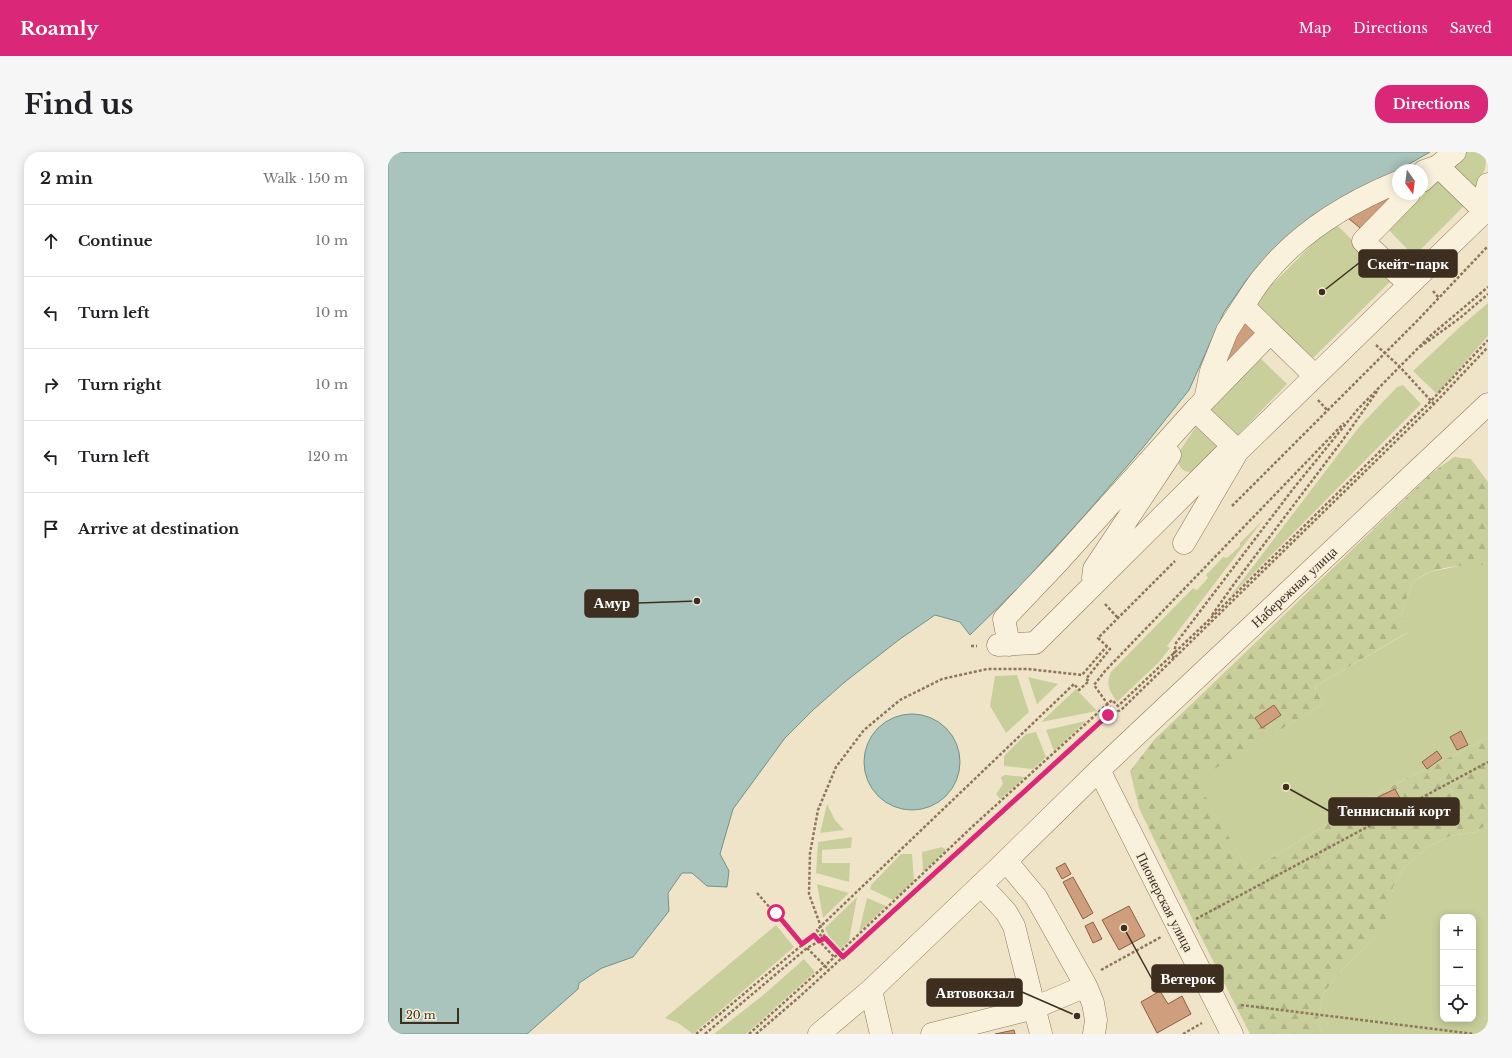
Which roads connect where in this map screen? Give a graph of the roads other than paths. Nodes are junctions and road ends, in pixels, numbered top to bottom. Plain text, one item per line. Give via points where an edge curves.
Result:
1 (1455, 152) edge
2 (1430, 169) edge
3 (1392, 185) edge
4 (1404, 200) edge
5 (1485, 201) edge
6 (1409, 284) junction
7 (1242, 306) junction
8 (1270, 333) junction
9 (1315, 376) junction
10 (1488, 404) edge
11 (1200, 407) junction
12 (1235, 449) junction
13 (1181, 551) road end
14 (1090, 589) junction
15 (1099, 770) junction
16 (1006, 861) junction
17 (981, 885) junction
18 (1092, 979) junction
19 (871, 990) junction
20 (1034, 1008) junction
21 (818, 1034) edge
22 (881, 1034) edge
23 (932, 1034) edge
24 (1041, 1034) edge
25 (1094, 1034) edge
26 (1232, 1034) edge

1 - 2 street
2 - 5 street
3 - 7 street via 1339,211 1294,243 1264,276
4 - 6 street via 1363,241
5 - 6 street
6 - 9 street
7 - 8 street
7 - 11 street via 1227,331
8 - 9 street
8 - 11 street
9 - 12 street
10 - 15 street, Набережная улица
11 - 12 street
11 - 14 street via 1094,569
11 - 14 street via 1004,619 1003,645 1035,643
12 - 13 street
12 - 14 street
15 - 16 street, Набережная улица
15 - 26 street, Пионерская улица
16 - 17 street, Набережная улица
16 - 18 street via 1036,897
17 - 19 street, Набережная улица
17 - 20 street via 1006,912 1014,926
18 - 20 street
18 - 25 street via 1096,1020
19 - 21 street, Набережная улица
19 - 22 street
20 - 23 street
20 - 24 street

